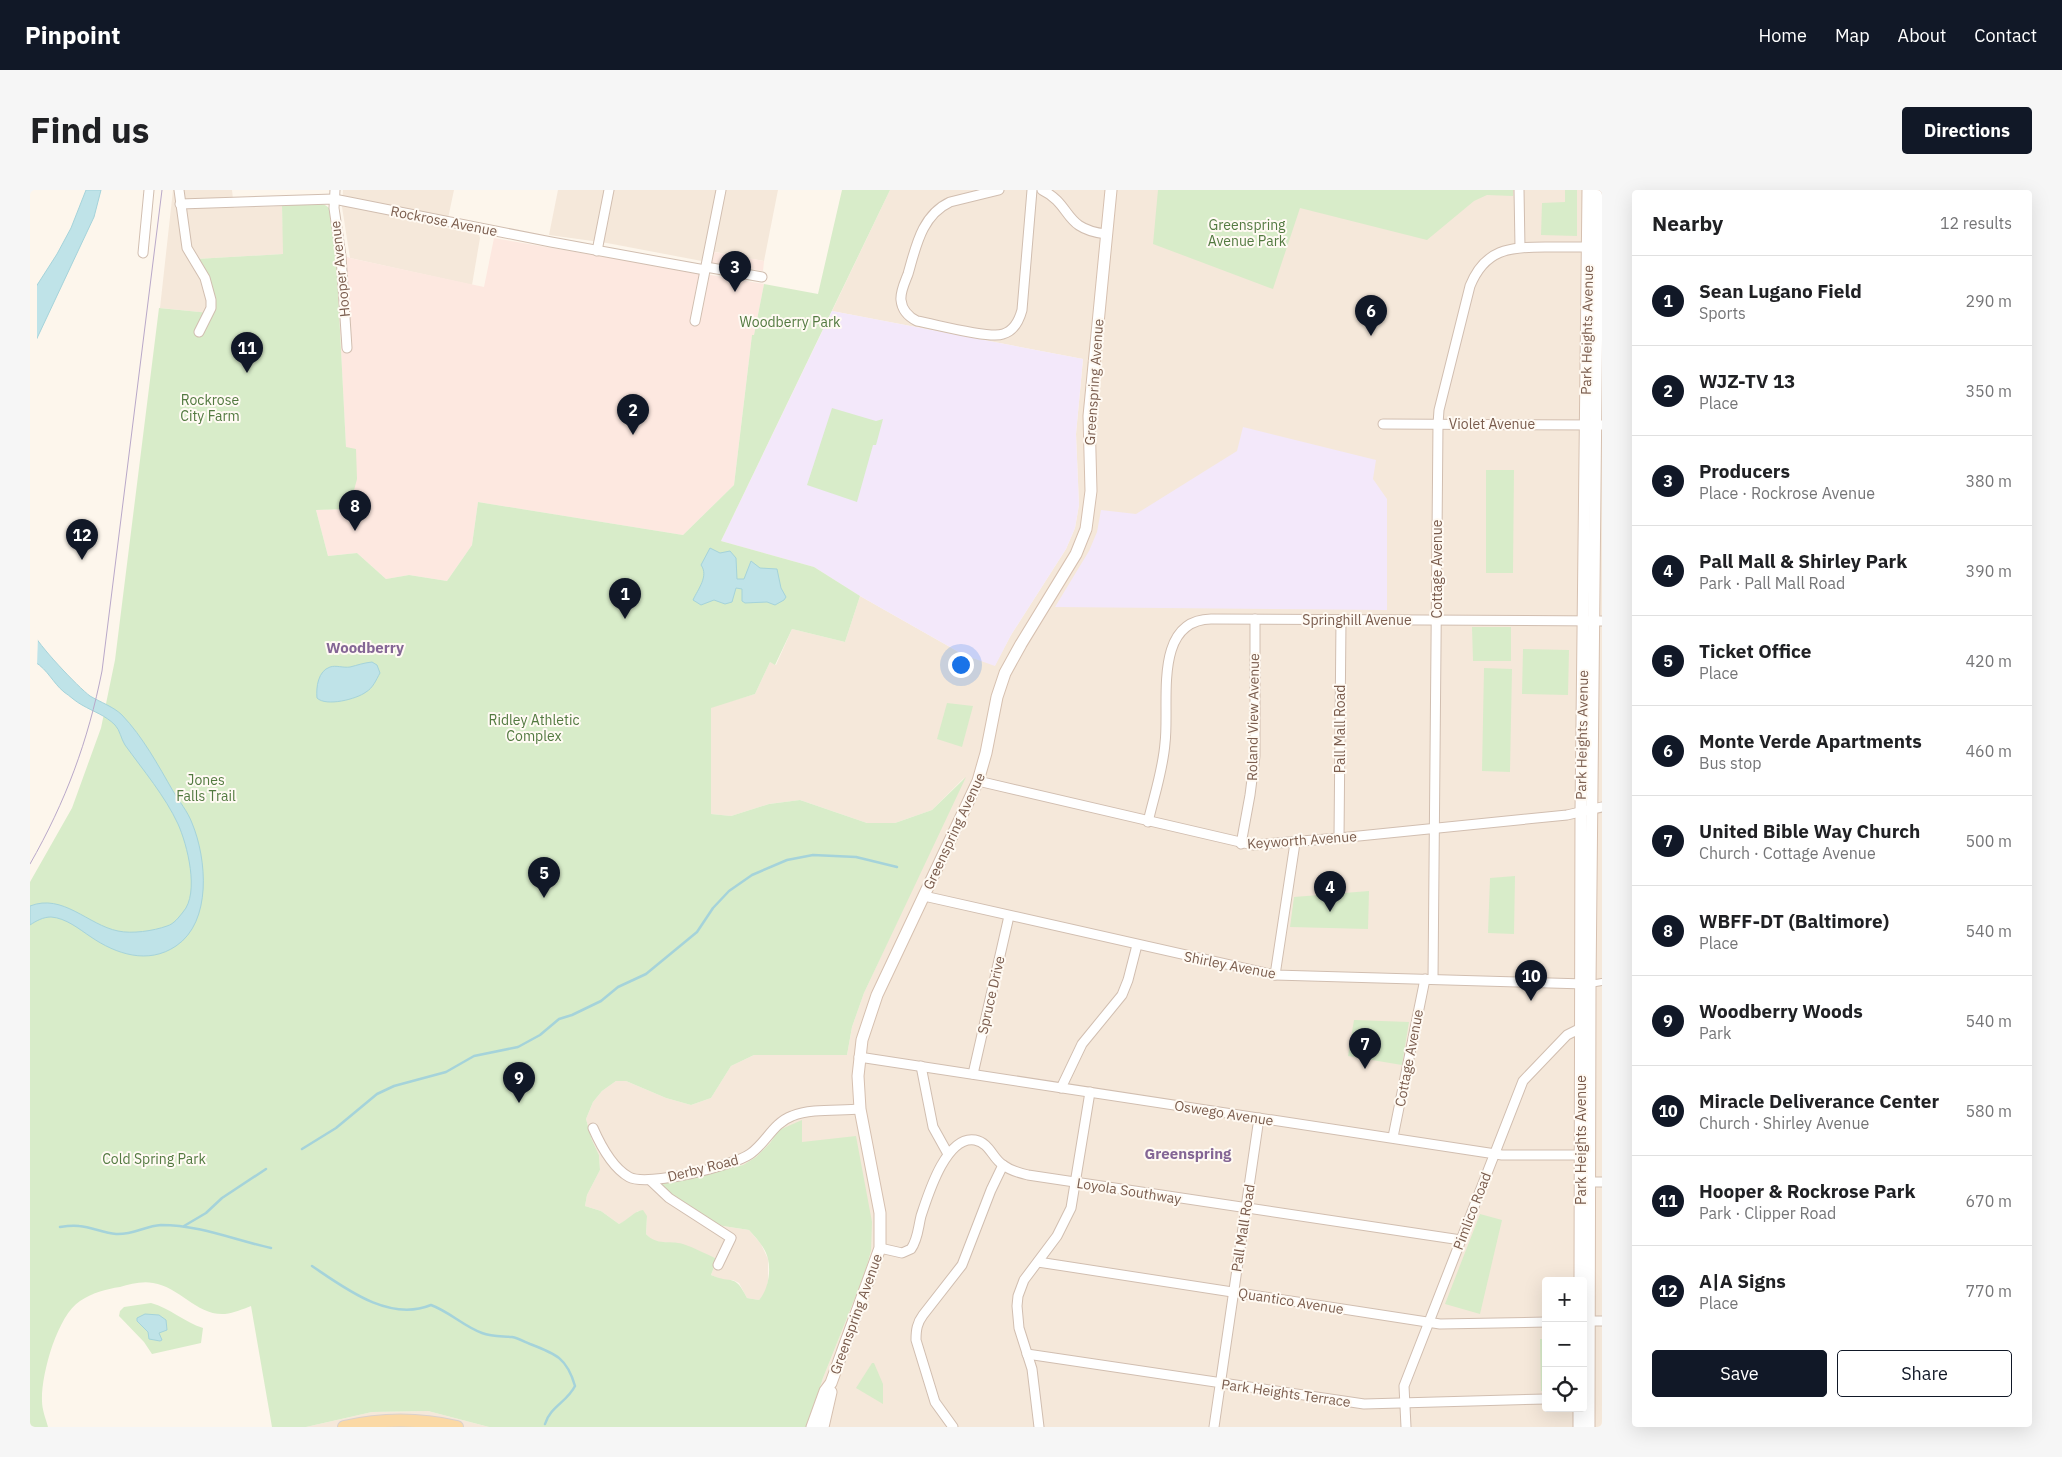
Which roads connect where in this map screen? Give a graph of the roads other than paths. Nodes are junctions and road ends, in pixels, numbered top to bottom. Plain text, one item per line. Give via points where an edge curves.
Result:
1 (149, 190) edge
2 (179, 190) edge
3 (609, 190) edge
4 (721, 190) edge
5 (1000, 190) edge
6 (1032, 190) edge
7 (1042, 190) edge
8 (1111, 190) edge
9 (1519, 190) edge
10 (1588, 190) edge
11 (1598, 190) edge
12 (335, 194) edge
13 (180, 204) junction
14 (1106, 234) junction
15 (1520, 247) junction
16 (1596, 247) edge
17 (597, 251) junction
18 (143, 253) dead end
19 (706, 268) junction
20 (762, 276) dead end
21 (695, 321) dead end
22 (198, 332) dead end
23 (347, 348) dead end
24 (1383, 424) dead end
25 (1438, 424) junction
26 (1595, 425) edge
27 (1255, 619) junction
28 (1341, 620) junction
29 (1436, 620) junction
30 (1593, 621) edge
31 (978, 781) junction
32 (1592, 809) edge
33 (1148, 822) junction
34 (1434, 829) junction
35 (1339, 838) junction
36 (1295, 843) junction
37 (1241, 844) junction
38 (924, 896) junction
39 (1009, 916) junction
40 (1137, 945) junction
41 (1275, 975) junction
42 (1429, 979) junction
43 (1591, 984) edge
44 (1586, 1028) junction
45 (859, 1057) junction
46 (921, 1066) junction
47 (973, 1074) junction
48 (1061, 1088) junction
49 (1090, 1092) junction
50 (860, 1109) junction
51 (1260, 1118) junction
52 (594, 1128) dead end
53 (1392, 1137) junction
54 (1494, 1153) junction
55 (948, 1154) junction
56 (1585, 1155) junction
57 (1003, 1165) junction
58 (650, 1180) junction
59 (1585, 1182) junction
60 (1602, 1182) edge
61 (1077, 1183) junction
62 (1247, 1208) junction
63 (1461, 1240) junction
64 (880, 1248) junction
65 (1038, 1262) junction
66 (718, 1265) dead end
67 (1580, 1277) edge
68 (1586, 1277) edge
69 (1233, 1292) junction
70 (1587, 1321) edge
71 (1602, 1321) edge
72 (1542, 1322) edge
73 (1586, 1322) edge
74 (1429, 1323) junction
75 (1027, 1354) junction
76 (1586, 1367) edge
77 (831, 1383) junction
78 (1220, 1383) junction
79 (1542, 1399) edge
80 (1404, 1404) junction
81 (1587, 1408) edge
82 (1579, 1412) edge
83 (344, 1427) edge
84 (457, 1427) edge
85 (812, 1427) edge
86 (823, 1427) edge
87 (953, 1427) edge
88 (1040, 1427) edge
89 (1214, 1427) edge
90 (1406, 1427) edge
91 (1579, 1427) edge
92 (1589, 1427) edge

1 - 18 street
2 - 13 street
3 - 17 street
4 - 19 street
5 - 6 street via 950,202 937,210 925,224 901,300 906,313 917,321 998,336 1006,334 1017,324 1022,310
7 - 14 street via 1057,200 1074,224 1086,231
8 - 14 main road, Greenspring Avenue
9 - 15 street
10 - 16 main road, Park Heights Avenue
11 - 16 main road, Park Heights Avenue
12 - 13 street, Rockrose Avenue
12 - 17 street, Rockrose Avenue
12 - 23 street, Hooper Avenue
13 - 22 street via 187,248 205,278 211,300 211,308
14 - 31 main road, Greenspring Avenue via 1089,416 1091,491 1086,528 1076,554 1005,673
15 - 16 street, Cottage Avenue
15 - 25 street, Cottage Avenue via 1491,257 1473,278
16 - 26 main road, Park Heights Avenue
17 - 19 street, Rockrose Avenue
19 - 20 street, Rockrose Avenue
19 - 21 street
24 - 25 street, Violet Avenue
25 - 26 street, Violet Avenue
25 - 29 street, Cottage Avenue
26 - 30 main road, Park Heights Avenue
27 - 28 street, Springhill Avenue
27 - 33 street, Springhill Avenue via 1203,619 1190,624 1179,634 1168,658 1165,744
27 - 37 street, Roland View Avenue via 1255,756
28 - 29 street, Springhill Avenue
28 - 35 street, Pall Mall Road
29 - 30 street, Springhill Avenue
29 - 34 street, Cottage Avenue
30 - 32 main road, Park Heights Avenue
31 - 33 street, Keyworth Avenue
31 - 38 main road, Greenspring Avenue
32 - 34 street, Keyworth Avenue via 1567,815
32 - 43 main road, Park Heights Avenue
33 - 37 street, Keyworth Avenue
34 - 35 street, Keyworth Avenue
34 - 42 street, Cottage Avenue
35 - 36 street, Keyworth Avenue
36 - 37 street, Keyworth Avenue
36 - 41 street
38 - 39 street, Shirley Avenue
38 - 45 main road, Greenspring Avenue via 870,1011
39 - 40 street, Shirley Avenue
39 - 47 street, Spruce Drive
40 - 41 street, Shirley Avenue
40 - 48 street via 1122,995 1082,1044
41 - 42 street, Shirley Avenue
42 - 43 street, Shirley Avenue
42 - 53 street, Cottage Avenue
43 - 44 main road, Park Heights Avenue
44 - 54 street, Pimlico Road via 1567,1035 1523,1082
44 - 56 main road, Park Heights Avenue
45 - 46 street, Oswego Avenue
45 - 50 main road, Greenspring Avenue
46 - 47 street, Oswego Avenue
46 - 55 street via 933,1127
47 - 48 street, Oswego Avenue
48 - 49 street, Oswego Avenue
49 - 51 street, Oswego Avenue
49 - 61 street
50 - 58 street, Derby Road via 791,1116 741,1159
50 - 64 main road, Greenspring Avenue via 880,1213
51 - 53 street, Oswego Avenue
51 - 62 street, Pall Mall Road
52 - 58 street via 608,1155 624,1174 638,1180
53 - 54 street, Oswego Avenue
54 - 56 street, Oswego Avenue
54 - 63 street, Pimlico Road
55 - 57 street, Loyola Southway via 962,1142 977,1141 988,1147
55 - 64 street via 926,1201 911,1249 902,1252
56 - 59 main road, Park Heights Avenue
57 - 61 street, Loyola Southway via 1019,1173
57 - 87 street via 962,1265 922,1315 916,1330 916,1340 935,1402
58 - 66 street via 670,1198 731,1238
59 - 60 street
59 - 67 main road, Park Heights Avenue
59 - 68 main road, Park Heights Avenue
61 - 62 street, Loyola Southway
61 - 65 street via 1072,1208
62 - 63 street, Loyola Southway
62 - 69 street, Pall Mall Road
63 - 74 street, Pimlico Road
64 - 77 main road, Greenspring Avenue
65 - 69 street, Quantico Avenue
65 - 75 street via 1020,1288 1017,1306 1019,1328
69 - 74 street, Quantico Avenue
69 - 78 street, Pall Mall Road
70 - 71 street
72 - 74 street, Quantico Avenue
73 - 76 main road, Park Heights Avenue
74 - 80 street, Pimlico Road via 1404,1386
75 - 78 street, Park Heights Terrace
75 - 88 street via 1035,1381
77 - 85 main road, Greenspring Avenue
77 - 86 main road, Greenspring Avenue
78 - 80 street, Park Heights Terrace via 1364,1404
78 - 89 street, Pall Mall Road
79 - 80 street, Park Heights Terrace
80 - 90 street, Pimlico Road
81 - 92 main road, Park Heights Avenue
82 - 91 main road
83 - 84 main road via 371,1421 412,1419

